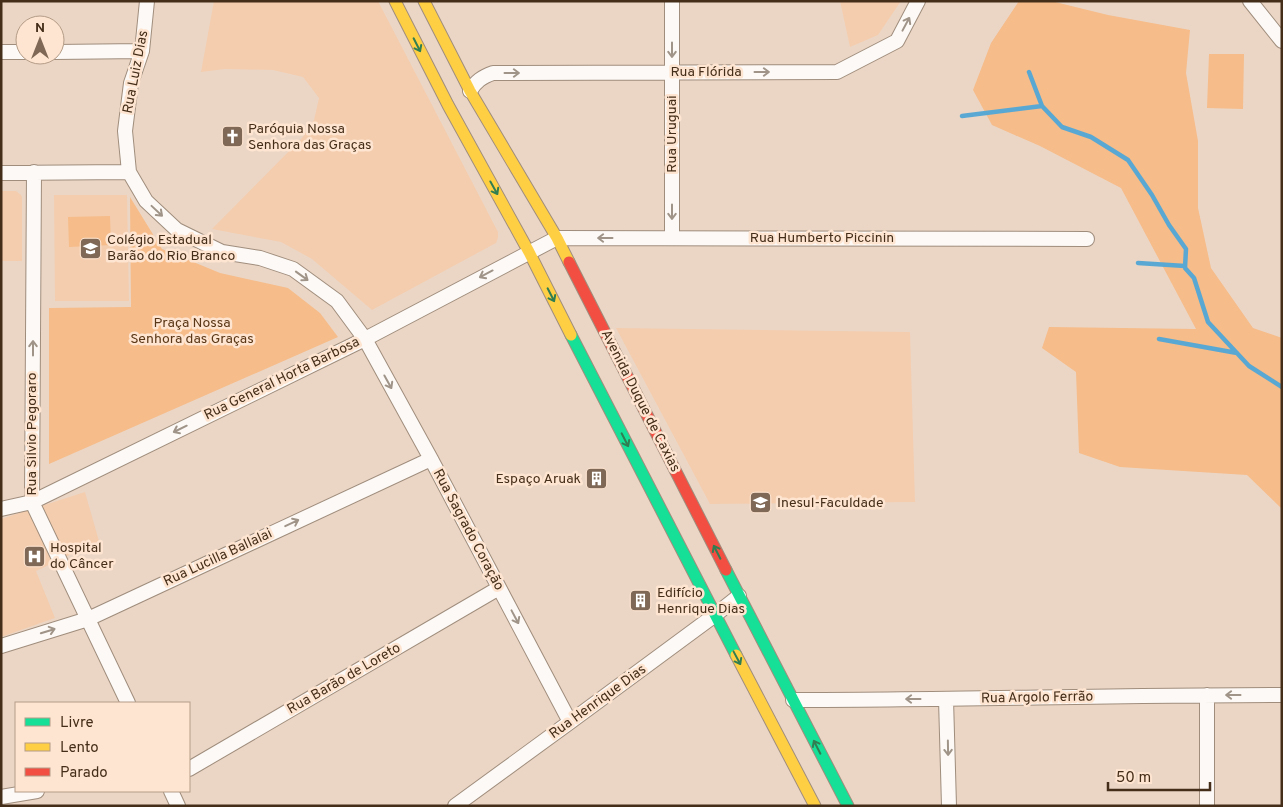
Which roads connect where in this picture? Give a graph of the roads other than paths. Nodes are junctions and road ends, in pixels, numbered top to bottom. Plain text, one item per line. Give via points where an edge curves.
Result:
1 (147, 1) edge
2 (395, 1) edge
3 (424, 1) edge
4 (672, 1) edge
5 (918, 1) edge
6 (1250, 1) edge
7 (1282, 41) edge
8 (1, 52) edge
9 (15, 52) edge
10 (65, 52) edge
11 (142, 52) junction
12 (672, 72) junction
13 (461, 74) junction
14 (438, 85) junction
15 (470, 91) junction
16 (448, 105) junction
17 (34, 172) junction
18 (129, 172) junction
19 (1, 173) edge
20 (557, 238) junction
21 (672, 238) junction
22 (1087, 239) dead end
23 (529, 252) junction
24 (365, 339) junction
25 (632, 410) dead end
26 (431, 458) junction
27 (675, 471) junction
28 (32, 502) junction
29 (1, 509) edge
30 (499, 588) junction
31 (739, 596) junction
32 (715, 615) junction
33 (88, 619) junction
34 (1, 646) edge
35 (1207, 694) junction
36 (1282, 694) edge
37 (946, 699) junction
38 (792, 700) junction
39 (128, 702) edge
40 (570, 722) junction
41 (784, 746) junction
42 (190, 768) edge
43 (829, 770) junction
44 (31, 792) edge
45 (171, 792) edge
46 (1, 797) edge
47 (456, 805) edge
48 (178, 806) edge
49 (815, 806) edge
50 (848, 806) edge
51 (949, 806) edge
52 (1207, 806) edge

1 - 11 street, Rua Luiz Dias
2 -> 14 main road
3 - 13 main road, Avenida Duque de Caxias
4 -> 12 street, Rua Uruguai
12 -> 5 street, Rua Flórida via 837,72 897,41
6 - 7 street
8 - 9 street
10 - 11 street
11 - 18 street, Rua Luiz Dias via 132,83 125,131
15 -> 12 street, Rua Flórida via 476,81 493,73
12 -> 21 street, Rua Uruguai
13 - 14 main road via 447,75
13 - 15 main road, Avenida Duque de Caxias
14 - 16 main road
15 - 16 main road via 461,102
15 - 20 main road, Avenida Duque de Caxias
16 -> 23 main road
17 - 18 street
17 - 19 street
28 -> 17 street, Rua Silvio Pegoraro
18 -> 24 street, Rua Luiz Dias via 146,201 177,230 222,252 260,258 293,269 337,301
21 -> 20 street, Rua Humberto Piccinin
20 - 23 street, Rua General Horta Barbosa
20 - 27 main road, Avenida Duque de Caxias
21 - 22 street, Rua Humberto Piccinin
23 -> 24 street, Rua General Horta Barbosa
23 -> 32 main road via 614,409
24 -> 26 street, Rua Sagrado Coração
24 -> 28 street, Rua General Horta Barbosa
25 - 27 main road
26 - 30 street, Rua Sagrado Coração
33 -> 26 street, Rua Lucilla Ballalai
31 -> 27 main road, Avenida Duque de Caxias
28 - 29 street, Rua General Horta Barbosa
28 - 33 street, Rua Silvio Pegoraro
30 -> 40 street, Rua Sagrado Coração
30 - 42 street, Rua Barão de Loreto
31 - 32 street, Rua Henrique Dias
31 - 38 main road, Avenida Duque de Caxias
32 - 40 street, Rua Henrique Dias
32 -> 41 main road
34 -> 33 street, Rua Lucilla Ballalai
33 - 39 street, Rua Silvio Pegoraro
36 -> 35 street, Rua Argolo Ferrão
35 - 37 street, Rua Argolo Ferrão
35 - 52 street
37 -> 38 street, Rua Argolo Ferrão
37 -> 51 street
43 -> 38 main road, Avenida Duque de Caxias
40 - 47 street, Rua Henrique Dias
41 - 43 main road via 799,766 811,772
41 - 49 main road
43 - 50 main road, Avenida Duque de Caxias
44 - 46 street
45 - 48 street

